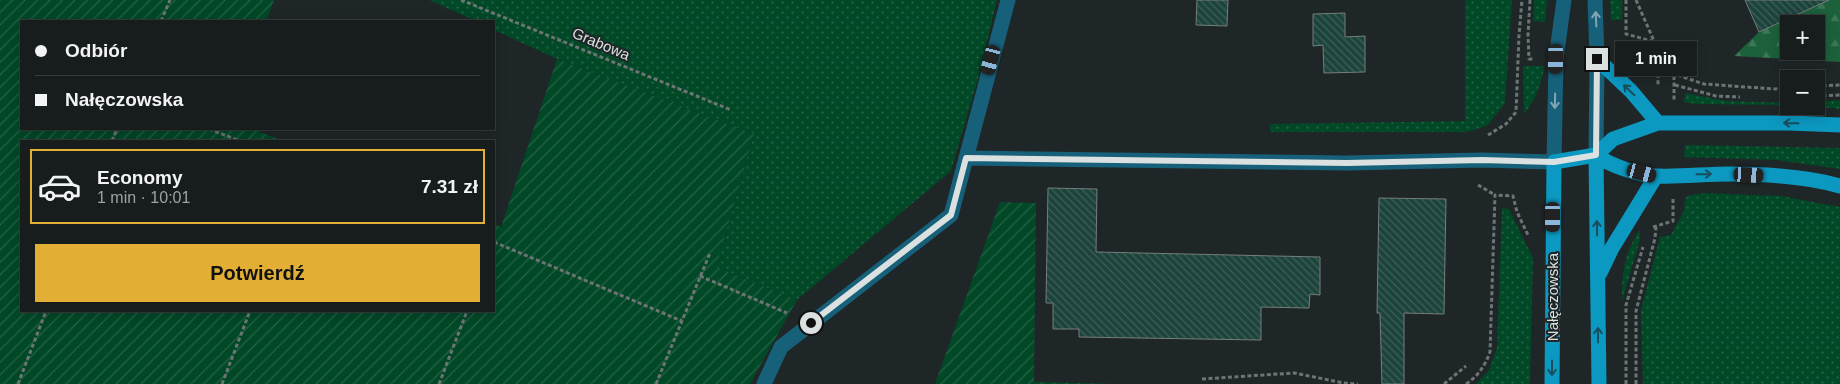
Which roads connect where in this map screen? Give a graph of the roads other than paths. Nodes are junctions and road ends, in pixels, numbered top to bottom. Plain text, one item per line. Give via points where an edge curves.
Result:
1 (1008, 0) edge
2 (1564, 0) edge
3 (1595, 0) edge
4 (1597, 59) junction
5 (1658, 123) junction
6 (1840, 125) edge
7 (1596, 155) junction
8 (966, 158) junction
9 (1554, 162) junction
10 (1656, 176) junction
11 (1840, 186) edge
12 (1598, 277) junction
13 (764, 384) edge
14 (1552, 384) edge
15 (1598, 384) edge

1 - 8 street
2 -> 9 street, Nałęczowska via 1556,59
4 -> 3 street
5 -> 4 main road via 1631,91
4 - 7 street
6 -> 5 main road
5 - 7 main road via 1613,139
7 - 9 main road
7 - 10 main road via 1615,166
12 -> 7 main road
8 - 9 street
8 - 13 street via 951,215 781,347
9 -> 14 main road, Nałęczowska
10 -> 11 main road via 1730,174 1810,179
10 - 12 main road
15 -> 12 main road

